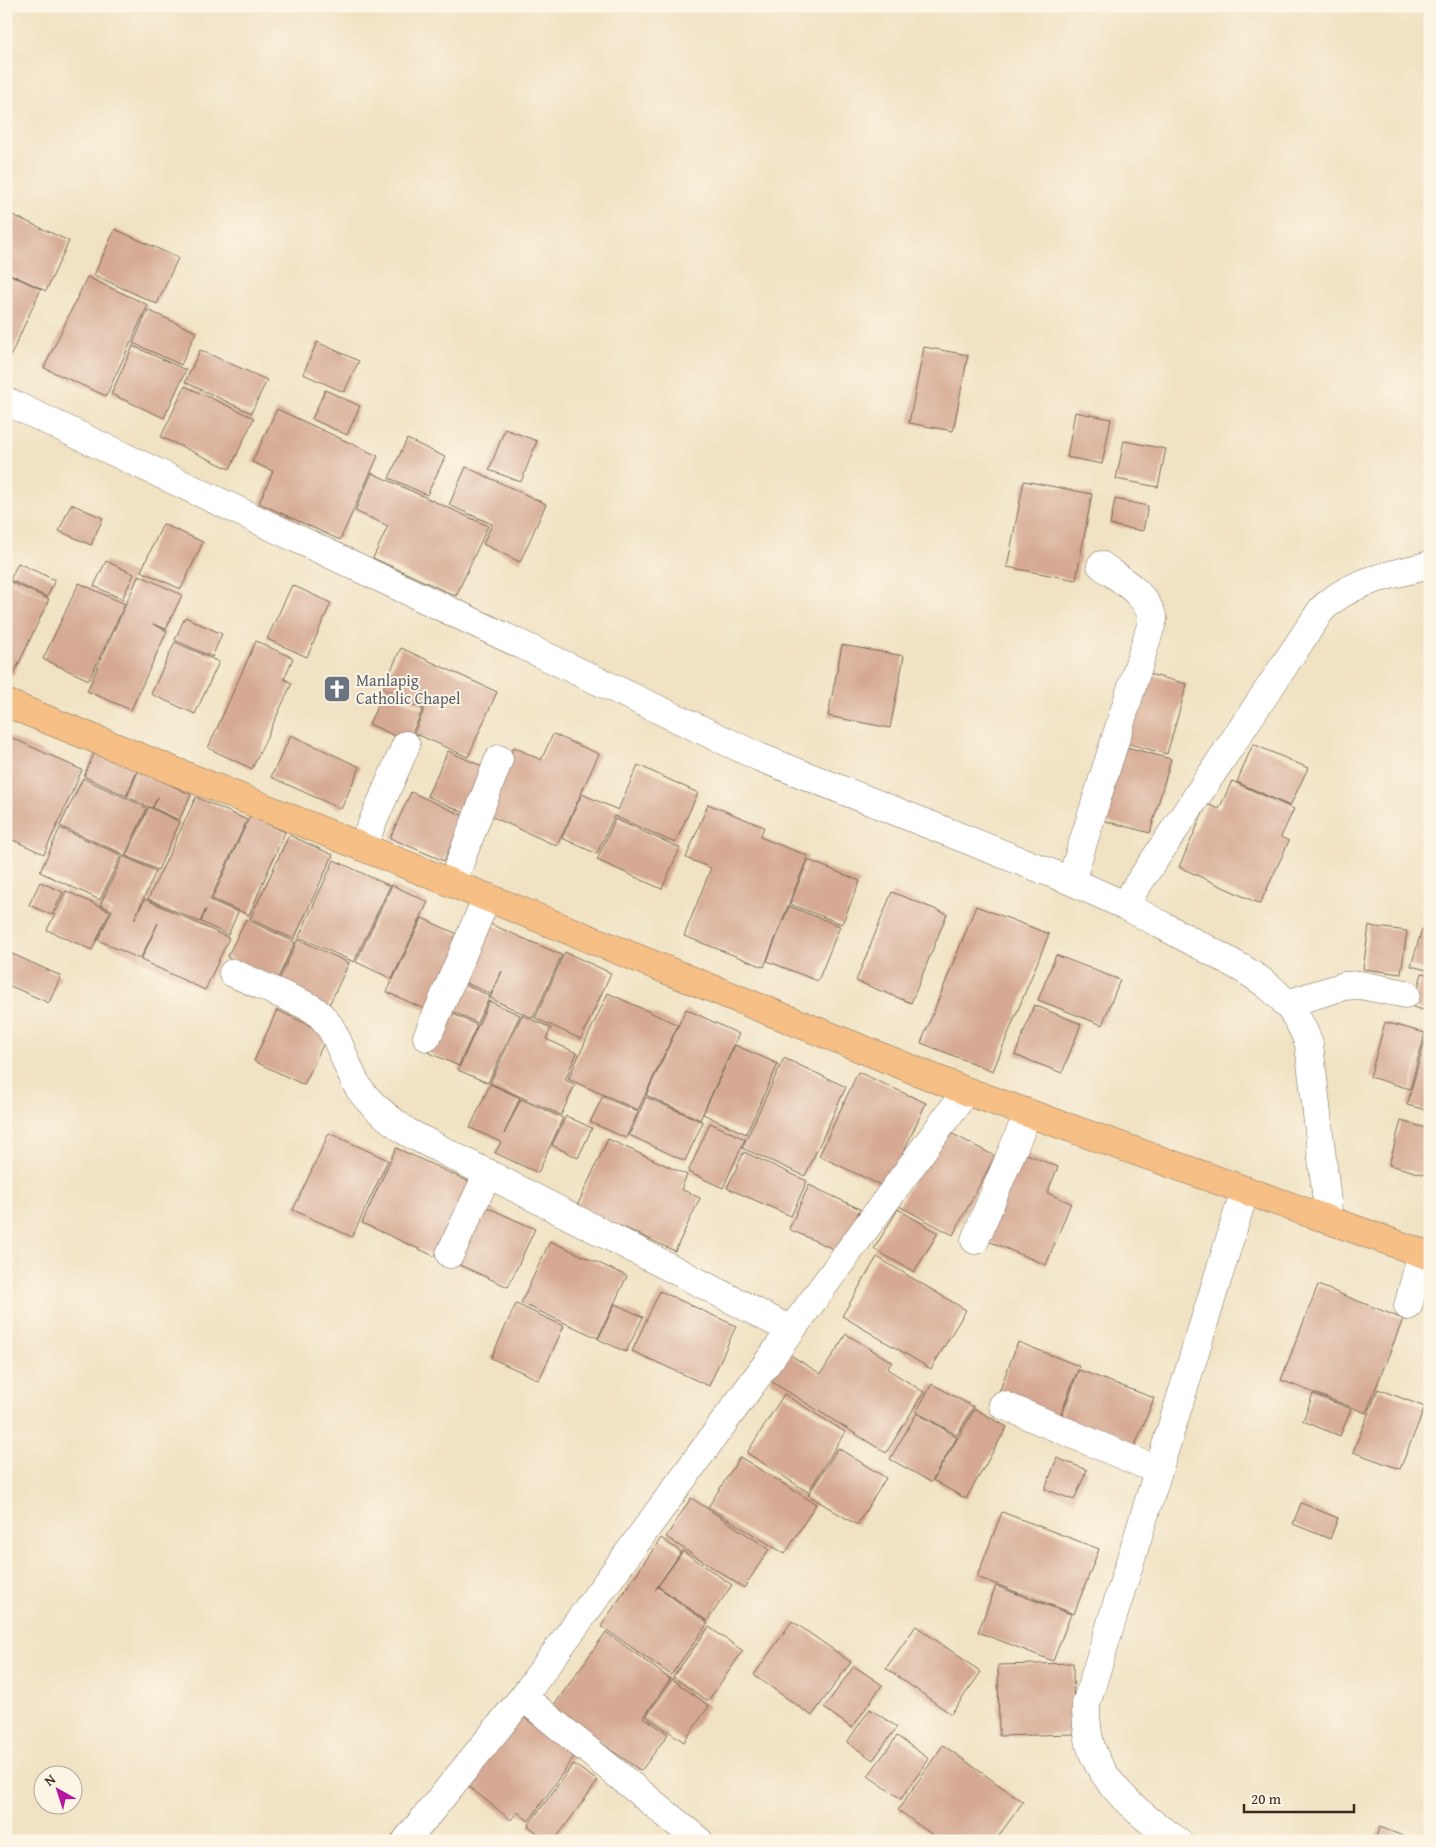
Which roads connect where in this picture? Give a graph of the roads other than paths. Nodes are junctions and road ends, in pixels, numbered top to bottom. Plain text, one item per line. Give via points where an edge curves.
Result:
1 (6, 401) edge
2 (1100, 565) dead end
3 (1430, 565) edge
4 (6, 703) edge
5 (406, 745) dead end
6 (500, 758) dead end
7 (362, 847) junction
8 (1071, 881) junction
9 (452, 883) junction
10 (487, 897) junction
11 (1124, 905) junction
12 (233, 972) dead end
13 (1406, 994) dead end
14 (1286, 1004) junction
15 (427, 1037) dead end
16 (966, 1091) junction
17 (1028, 1113) junction
18 (488, 1173) junction
19 (1246, 1190) junction
20 (1329, 1220) junction
21 (975, 1240) dead end
22 (450, 1254) dead end
23 (1426, 1254) edge
24 (1408, 1306) dead end
25 (791, 1330) junction
26 (1003, 1405) dead end
27 (1157, 1470) junction
28 (523, 1698) junction
29 (406, 1841) edge
30 (699, 1841) edge
31 (1178, 1841) edge

1 - 8 street via 759,757
2 - 8 street via 1143,598 1153,619
3 - 11 street via 1358,584 1322,609
4 - 7 main road
5 - 7 street
6 - 9 street
7 - 9 main road
8 - 11 street
9 - 10 main road
10 - 15 street
10 - 16 main road
11 - 14 street via 1261,978
12 - 18 street via 320,1014 329,1022 356,1084 366,1099 408,1132
13 - 14 street via 1360,985 1344,986
14 - 20 street via 1301,1023 1309,1044
16 - 17 main road
16 - 25 street
17 - 19 main road
17 - 21 street
18 - 22 street
18 - 25 street
19 - 20 main road
19 - 27 street
20 - 23 main road
23 - 24 street
25 - 28 street
26 - 27 street
27 - 31 street via 1090,1686 1086,1722 1093,1753 1105,1776 1158,1828
28 - 29 street
28 - 30 street

